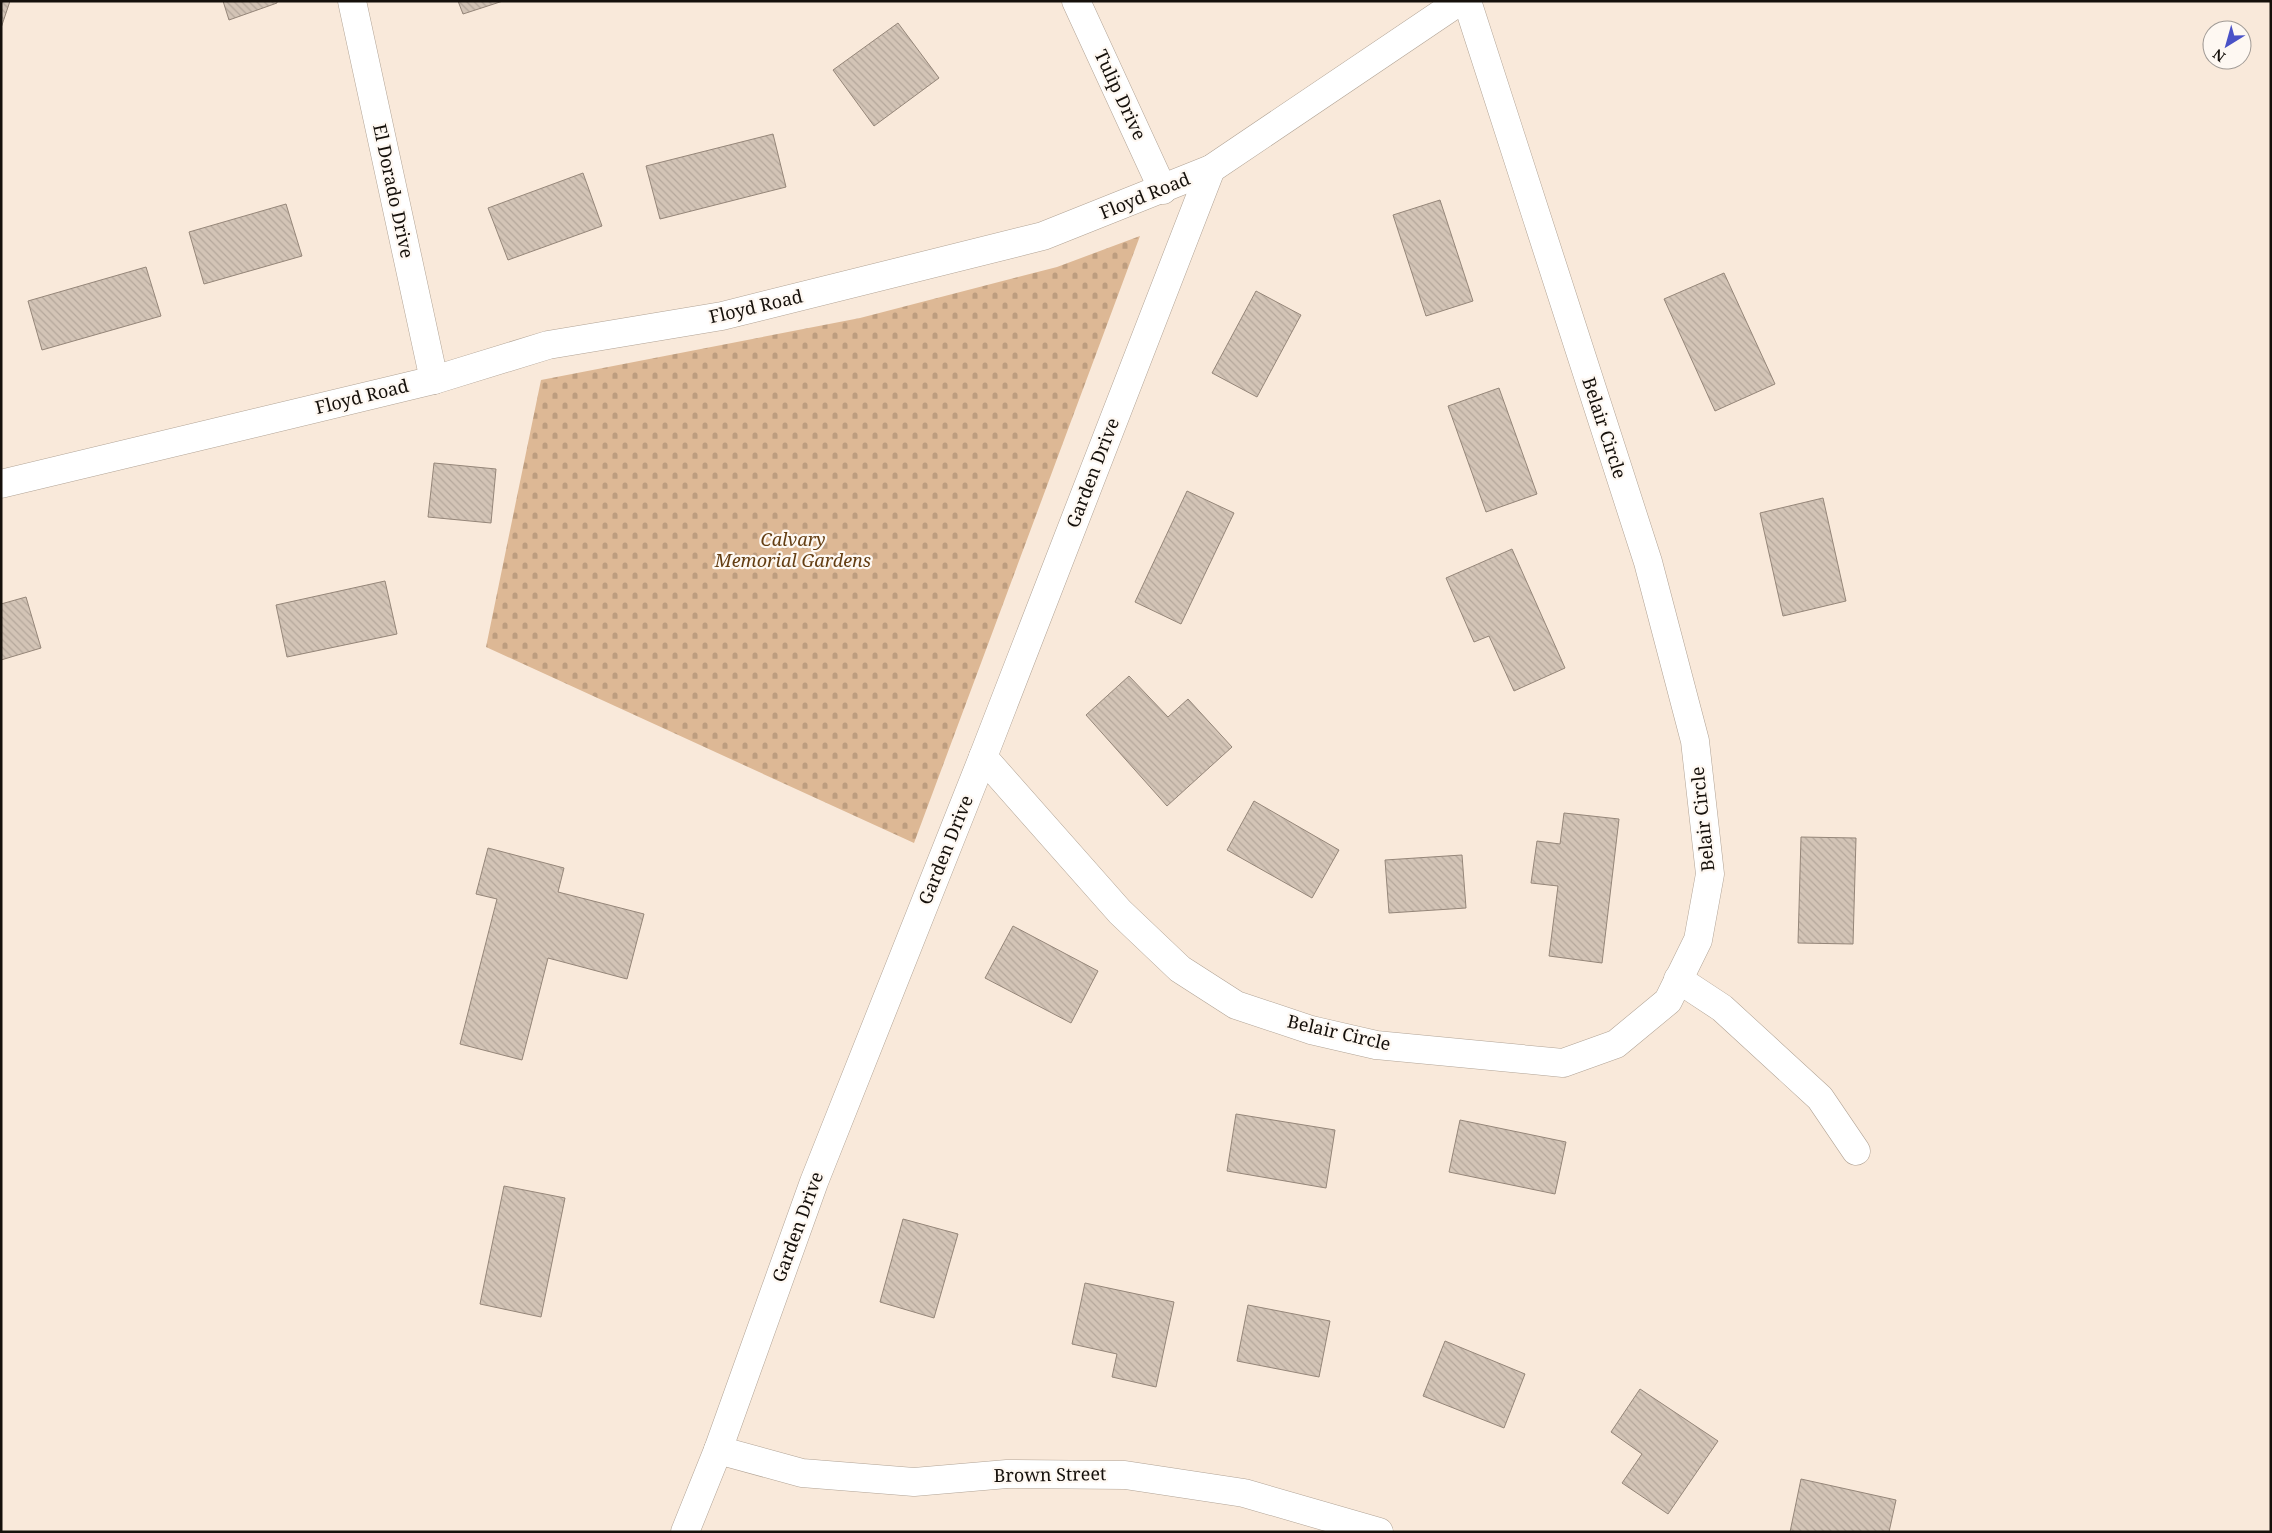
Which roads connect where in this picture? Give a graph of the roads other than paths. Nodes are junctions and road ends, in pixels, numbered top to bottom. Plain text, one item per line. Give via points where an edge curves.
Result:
1 (352, 1) edge
2 (1076, 1) edge
3 (1460, 1) edge
4 (1467, 1) edge
5 (1211, 169) junction
6 (1163, 190) junction
7 (434, 380) junction
8 (1, 484) edge
9 (983, 757) junction
10 (1678, 979) junction
11 (1856, 1151) dead end
12 (718, 1450) junction
13 (685, 1532) edge
14 (1379, 1532) edge

1 - 7 street, El Dorado Drive
2 - 6 street, Tulip Drive
3 - 5 street, Floyd Road
4 - 10 street, Belair Circle via 1648,562 1695,741 1710,874 1698,940
5 - 6 street, Floyd Road
5 - 9 street, Garden Drive
6 - 7 street, Floyd Road via 1043,236 722,316 548,345
7 - 8 street, Floyd Road
9 - 10 street, Belair Circle via 1120,912 1180,969 1236,1005 1311,1030 1376,1045 1563,1063 1616,1044 1668,1001
9 - 12 street, Garden Drive via 814,1182
10 - 11 street via 1722,1008 1820,1098
12 - 13 street, Garden Drive
12 - 14 street, Brown Street via 802,1473 914,1482 1007,1474 1125,1475 1244,1493

